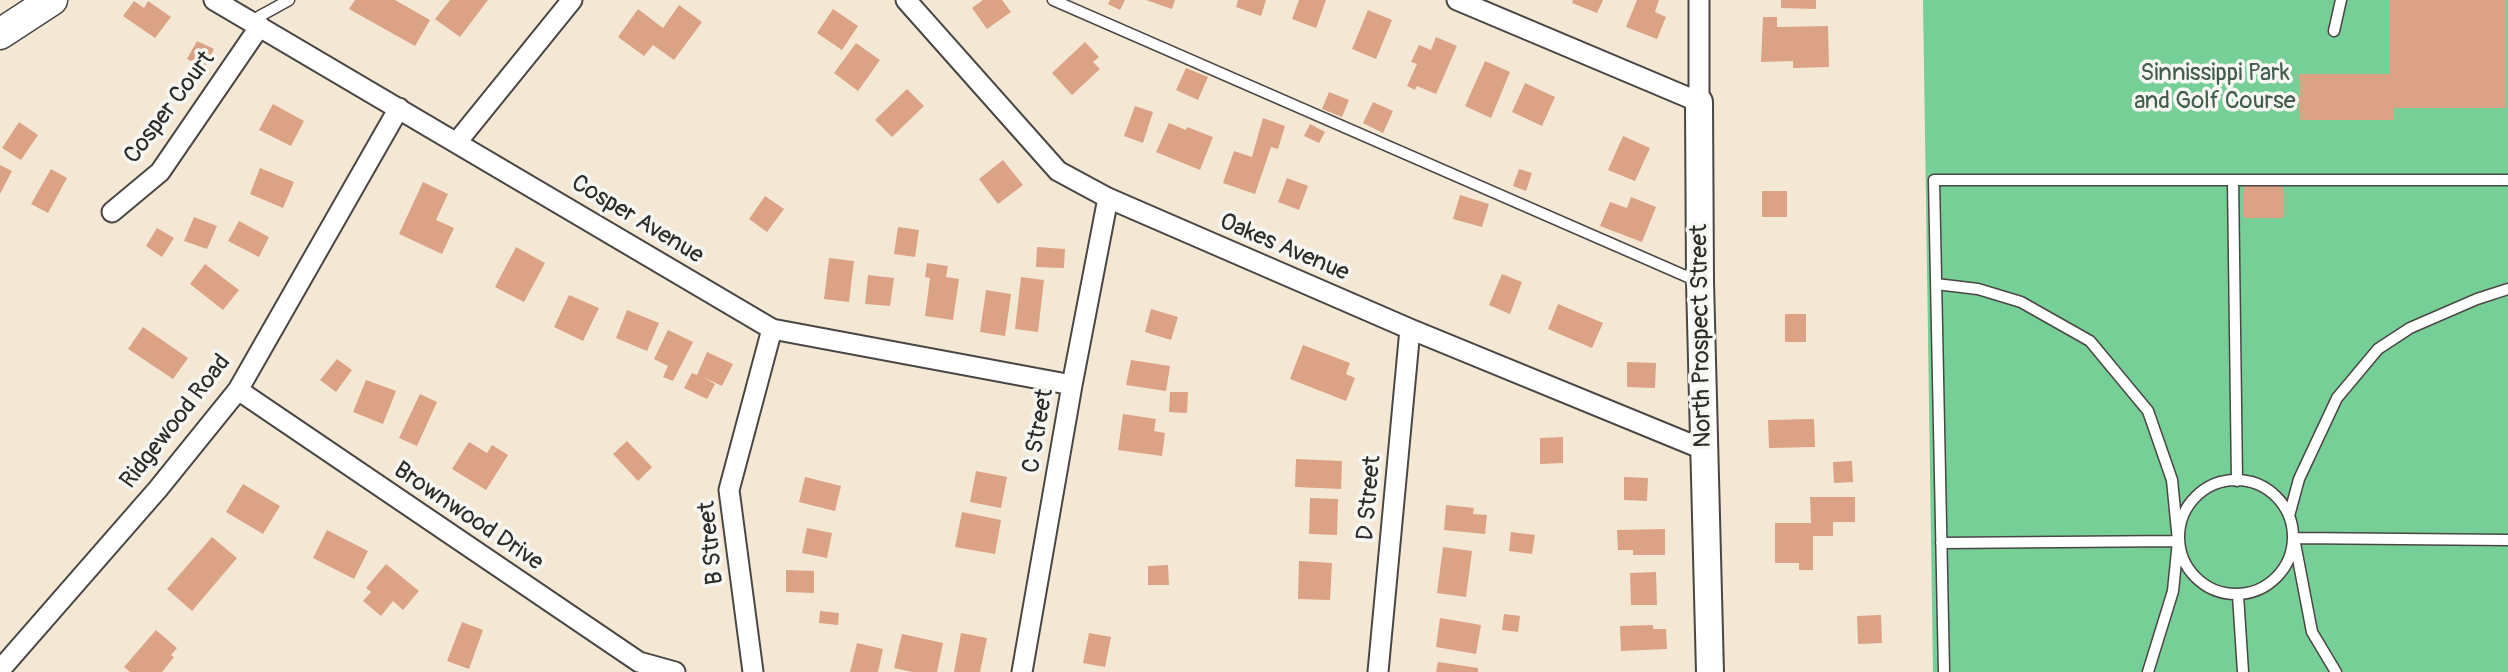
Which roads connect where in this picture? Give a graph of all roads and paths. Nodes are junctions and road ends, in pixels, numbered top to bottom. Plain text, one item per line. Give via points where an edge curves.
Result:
1 (52, 0) edge
2 (214, 0) edge
3 (289, 0) edge
4 (572, 0) edge
5 (906, 0) edge
6 (1053, 0) edge
7 (1457, 0) edge
8 (1699, 0) edge
9 (2340, 0) edge
10 (255, 24) junction
11 (2334, 31) dead end
12 (0, 34) edge
13 (1699, 102) junction
14 (399, 108) junction
15 (457, 142) junction
16 (2233, 180) junction
17 (2508, 180) edge
18 (1108, 198) junction
19 (112, 212) dead end
20 (1700, 282) junction
21 (1936, 284) junction
22 (2508, 289) edge
23 (772, 329) junction
24 (1410, 329) junction
25 (1072, 385) junction
26 (238, 390) junction
27 (1705, 450) junction
28 (2237, 481) junction
29 (2290, 516) junction
30 (2294, 538) junction
31 (2508, 540) edge
32 (2178, 541) junction
33 (1941, 542) junction
34 (2238, 595) junction
35 (0, 670) edge
36 (675, 672) edge
37 (752, 672) edge
38 (1022, 672) edge
39 (1378, 672) edge
40 (1710, 672) edge
41 (1944, 672) edge
42 (2148, 672) edge
43 (2243, 672) edge
44 (2336, 672) edge

1 - 12 main road
2 - 10 street, Cosper Avenue
3 - 10 lane
4 - 15 street
5 - 18 street, Oakes Avenue via 1058,171
6 - 20 lane
7 - 13 street
8 - 13 street, North Prospect Street
9 - 11 lane
10 - 14 street, Cosper Avenue
10 - 19 street, Cosper Court via 160,172
13 - 20 street, North Prospect Street
14 - 15 street, Cosper Avenue
14 - 26 street, Ridgewood Road
15 - 23 street, Cosper Avenue
16 - 17 lane
16 - 21 lane via 1934,180
16 - 28 lane
18 - 24 street, Oakes Avenue
18 - 25 street, C Street
20 - 27 street, North Prospect Street
21 - 32 lane via 1978,289 2021,302 2090,341 2148,411 2172,480
21 - 33 lane
22 - 29 lane via 2410,328 2378,349 2337,398 2299,479
23 - 25 street, Cosper Avenue
23 - 37 street, B Street via 730,490
24 - 27 street, Oakes Avenue
24 - 39 street, D Street
25 - 38 street, C Street
26 - 35 street, Ridgewood Road
26 - 36 street, Brownwood Drive via 639,662
27 - 40 street, North Prospect Street
28 - 29 lane via 2268,489
28 - 32 lane via 2210,486 2196,495 2180,521
29 - 30 lane
30 - 31 lane
30 - 34 lane via 2290,557 2276,579
30 - 44 lane via 2312,632
32 - 33 lane
32 - 34 lane via 2183,561 2201,583
32 - 42 lane via 2174,591
33 - 41 lane
34 - 43 lane

